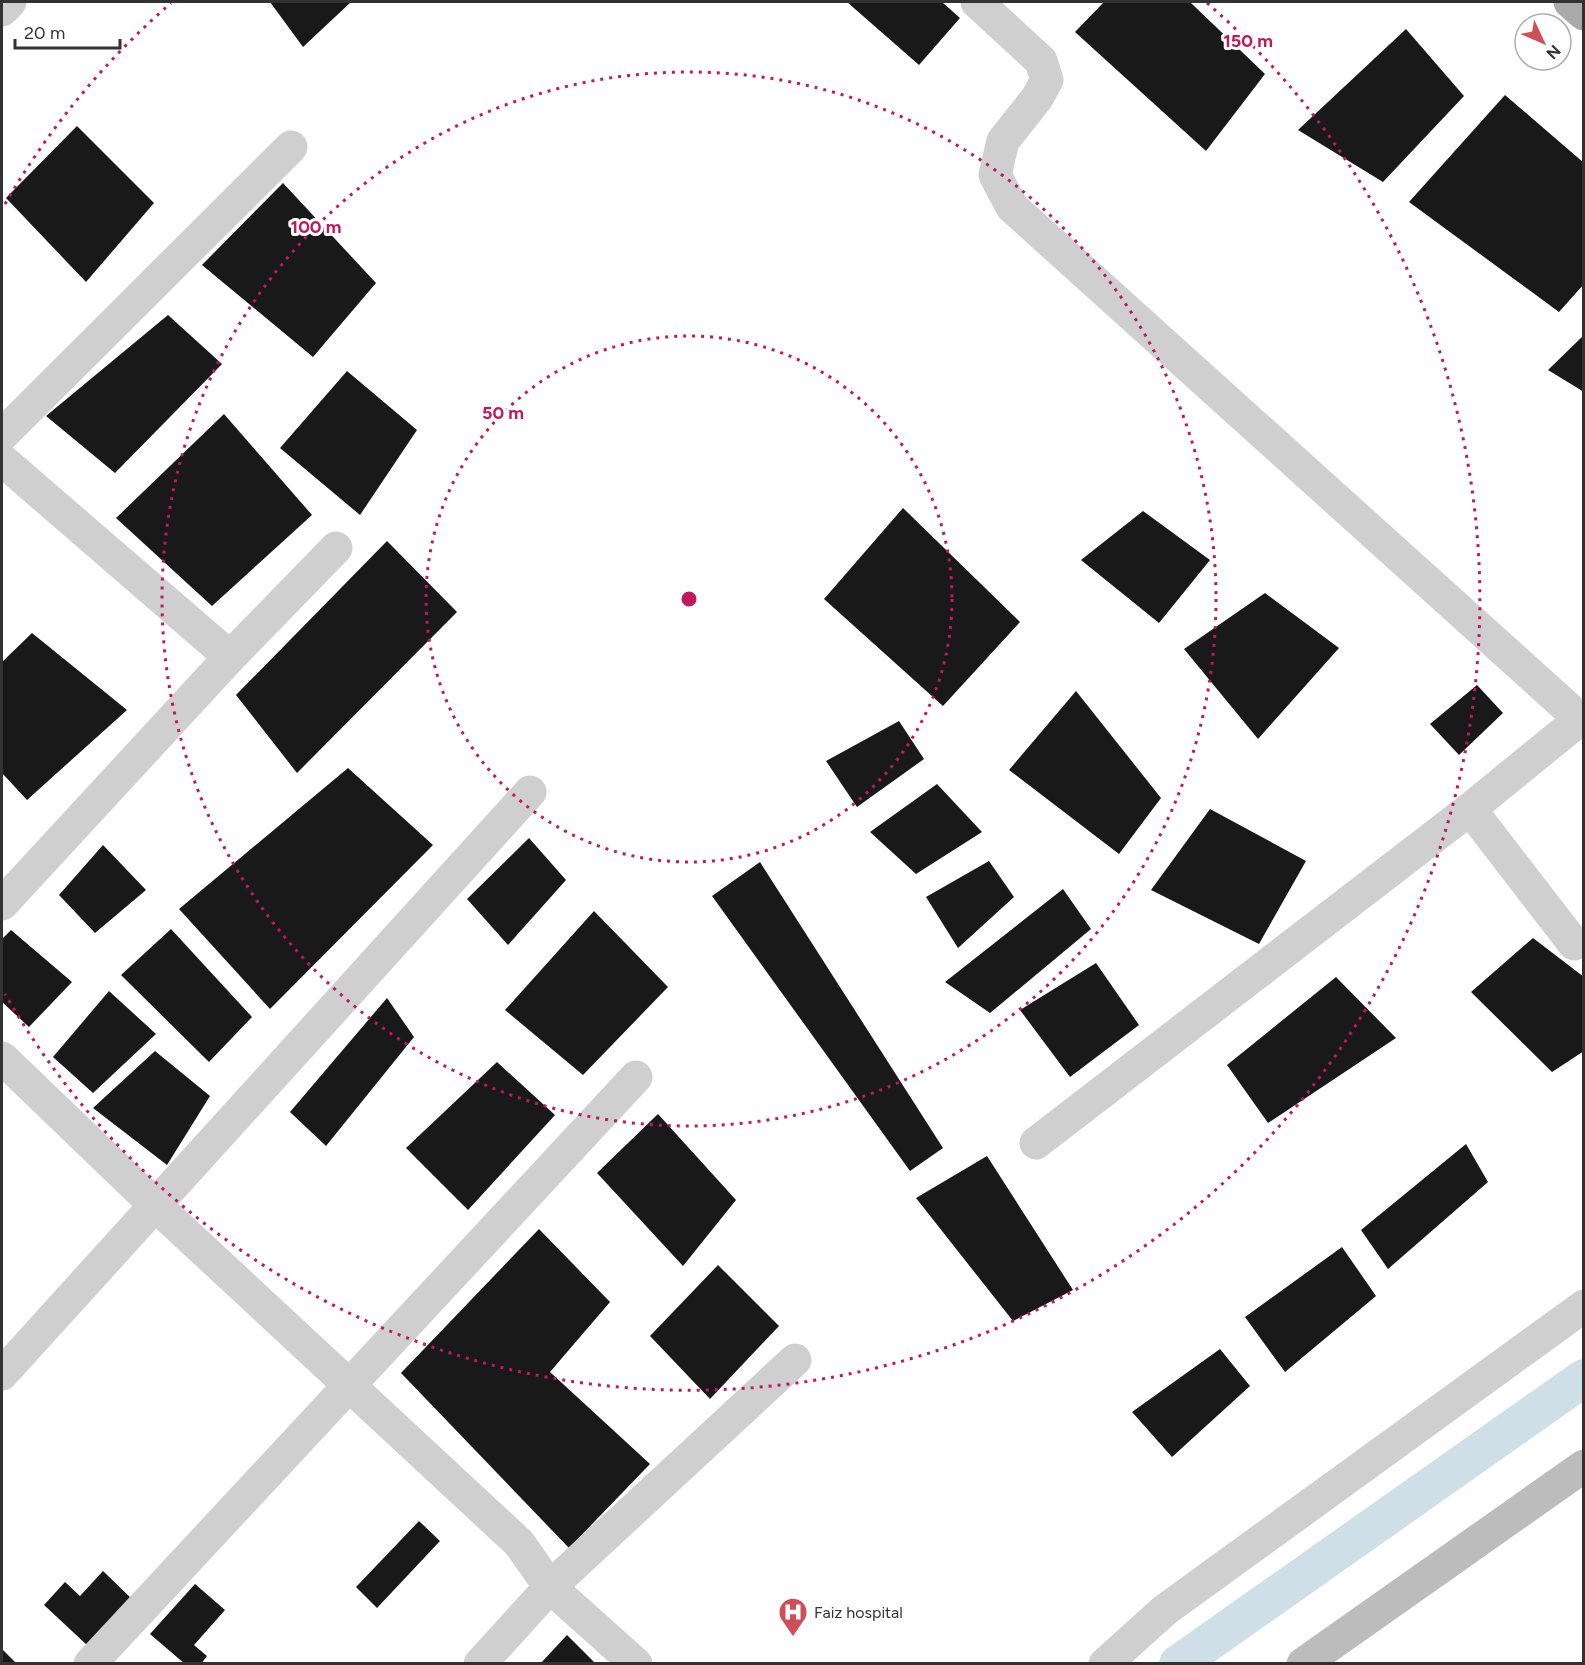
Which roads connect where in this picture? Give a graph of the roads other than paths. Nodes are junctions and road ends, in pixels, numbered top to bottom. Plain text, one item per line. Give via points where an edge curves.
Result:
1 (10, 2) edge
2 (977, 2) edge
3 (1570, 2) edge
4 (2, 10) edge
5 (1584, 14) edge
6 (291, 147) dead end
7 (2, 435) edge
8 (2, 460) edge
9 (336, 548) dead end
10 (230, 657) junction
11 (1582, 717) edge
12 (530, 792) dead end
13 (1470, 808) junction
14 (2, 904) edge
15 (1574, 944) dead end
16 (2, 1058) edge
17 (636, 1077) dead end
18 (1036, 1143) dead end
19 (155, 1205) junction
20 (1584, 1306) edge
21 (795, 1360) dead end
22 (2, 1374) edge
23 (349, 1385) junction
24 (1584, 1466) edge
25 (550, 1587) junction
26 (90, 1664) edge
27 (480, 1664) edge
28 (636, 1664) edge
29 (1105, 1664) edge
30 (1303, 1664) edge

1 - 4 street
2 - 11 street via 1041,61 1047,80 1003,141 995,175 1012,207
3 - 5 main road
6 - 7 street
8 - 10 street
9 - 10 street
10 - 14 street
11 - 13 street
12 - 19 street
13 - 15 street
13 - 18 street
16 - 19 street
17 - 23 street
19 - 22 street
19 - 23 street
20 - 29 street via 1165,1610
21 - 25 street
23 - 25 street via 519,1543
23 - 26 street
24 - 30 main road
25 - 27 street
25 - 28 street

